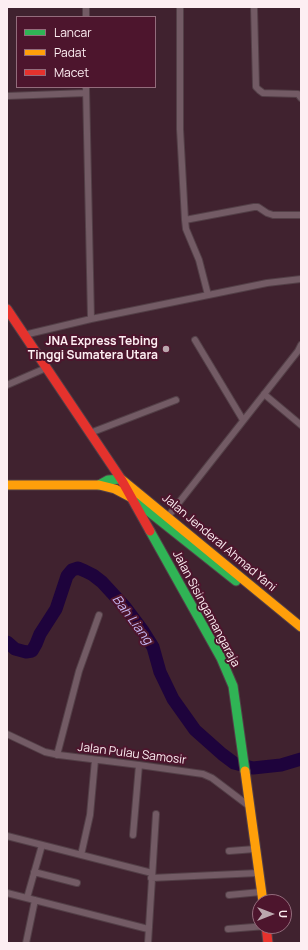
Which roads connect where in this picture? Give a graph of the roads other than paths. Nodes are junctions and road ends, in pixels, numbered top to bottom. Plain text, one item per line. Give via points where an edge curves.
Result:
1 (180, 7) edge
2 (254, 7) edge
3 (86, 90) edge
4 (7, 96) edge
5 (301, 98) edge
6 (301, 215) edge
7 (184, 220) junction
8 (301, 279) edge
9 (208, 295) junction
10 (7, 309) edge
11 (91, 319) junction
12 (24, 335) junction
13 (195, 340) dead end
14 (301, 345) edge
15 (46, 368) junction
16 (7, 385) edge
17 (264, 394) junction
18 (176, 400) dead end
19 (243, 420) junction
20 (301, 425) edge
21 (90, 433) junction
22 (121, 479) junction
23 (7, 485) edge
24 (99, 485) junction
25 (132, 498) junction
26 (166, 520) junction
27 (99, 615) dead end
28 (301, 627) edge
29 (301, 634) edge
30 (7, 734) edge
31 (56, 755) junction
32 (95, 760) junction
33 (139, 765) junction
34 (249, 806) junction
35 (156, 814) dead end
36 (132, 835) dead end
37 (7, 836) edge
38 (42, 845) junction
39 (255, 849) junction
40 (229, 851) dead end
41 (81, 855) junction
42 (34, 872) junction
43 (258, 873) junction
44 (151, 875) junction
45 (77, 883) dead end
46 (261, 892) joint
47 (7, 894) edge
48 (229, 895) dead end
49 (27, 898) junction
50 (35, 900) junction
51 (252, 927) edge
52 (148, 929) junction
53 (228, 929) dead end
54 (26, 943) edge
55 (148, 943) edge

1 - 7 street via 180,129
2 - 5 street via 256,86 264,93 298,94
3 - 4 street
3 - 11 street
6 - 7 street via 273,215 254,207
7 - 9 street via 200,260
8 - 9 street
9 - 11 street
10 - 12 main road
11 - 12 street
12 - 15 main road
13 - 19 street
14 - 17 street
15 - 16 street
15 - 21 main road
17 - 19 street
17 - 20 street
18 - 21 street
19 - 26 street
21 - 22 main road
22 - 24 main road via 115,478
22 - 25 main road, Jalan Sisingamangaraja
22 - 26 main road, Jalan Jenderal Ahmad Yani
23 - 24 main road
24 - 25 main road via 115,489
25 - 26 main road, Jalan Jenderal Ahmad Yani
25 - 34 main road, Jalan Sisingamangaraja via 221,658 233,686
26 - 28 main road, Jalan Jenderal Ahmad Yani
26 - 29 main road, Jalan Jenderal Ahmad Yani
27 - 31 street via 79,671
30 - 31 street, Jalan Pulau Samosir
31 - 32 street, Jalan Pulau Samosir
32 - 33 street, Jalan Pulau Samosir
32 - 41 street via 90,815
33 - 34 street, Jalan Pulau Samosir via 203,774
33 - 36 street
34 - 39 main road, Jalan Sisingamangaraja
35 - 44 street
37 - 38 street
38 - 41 street
38 - 42 street
39 - 40 street
39 - 43 main road, Jalan Sisingamangaraja
41 - 44 street
42 - 45 street
42 - 49 street
43 - 44 street
43 - 46 main road, Jalan Sisingamangaraja
44 - 52 street
46 - 48 street
47 - 49 street
49 - 50 street
50 - 52 street
50 - 54 street
51 - 53 street
52 - 55 street

